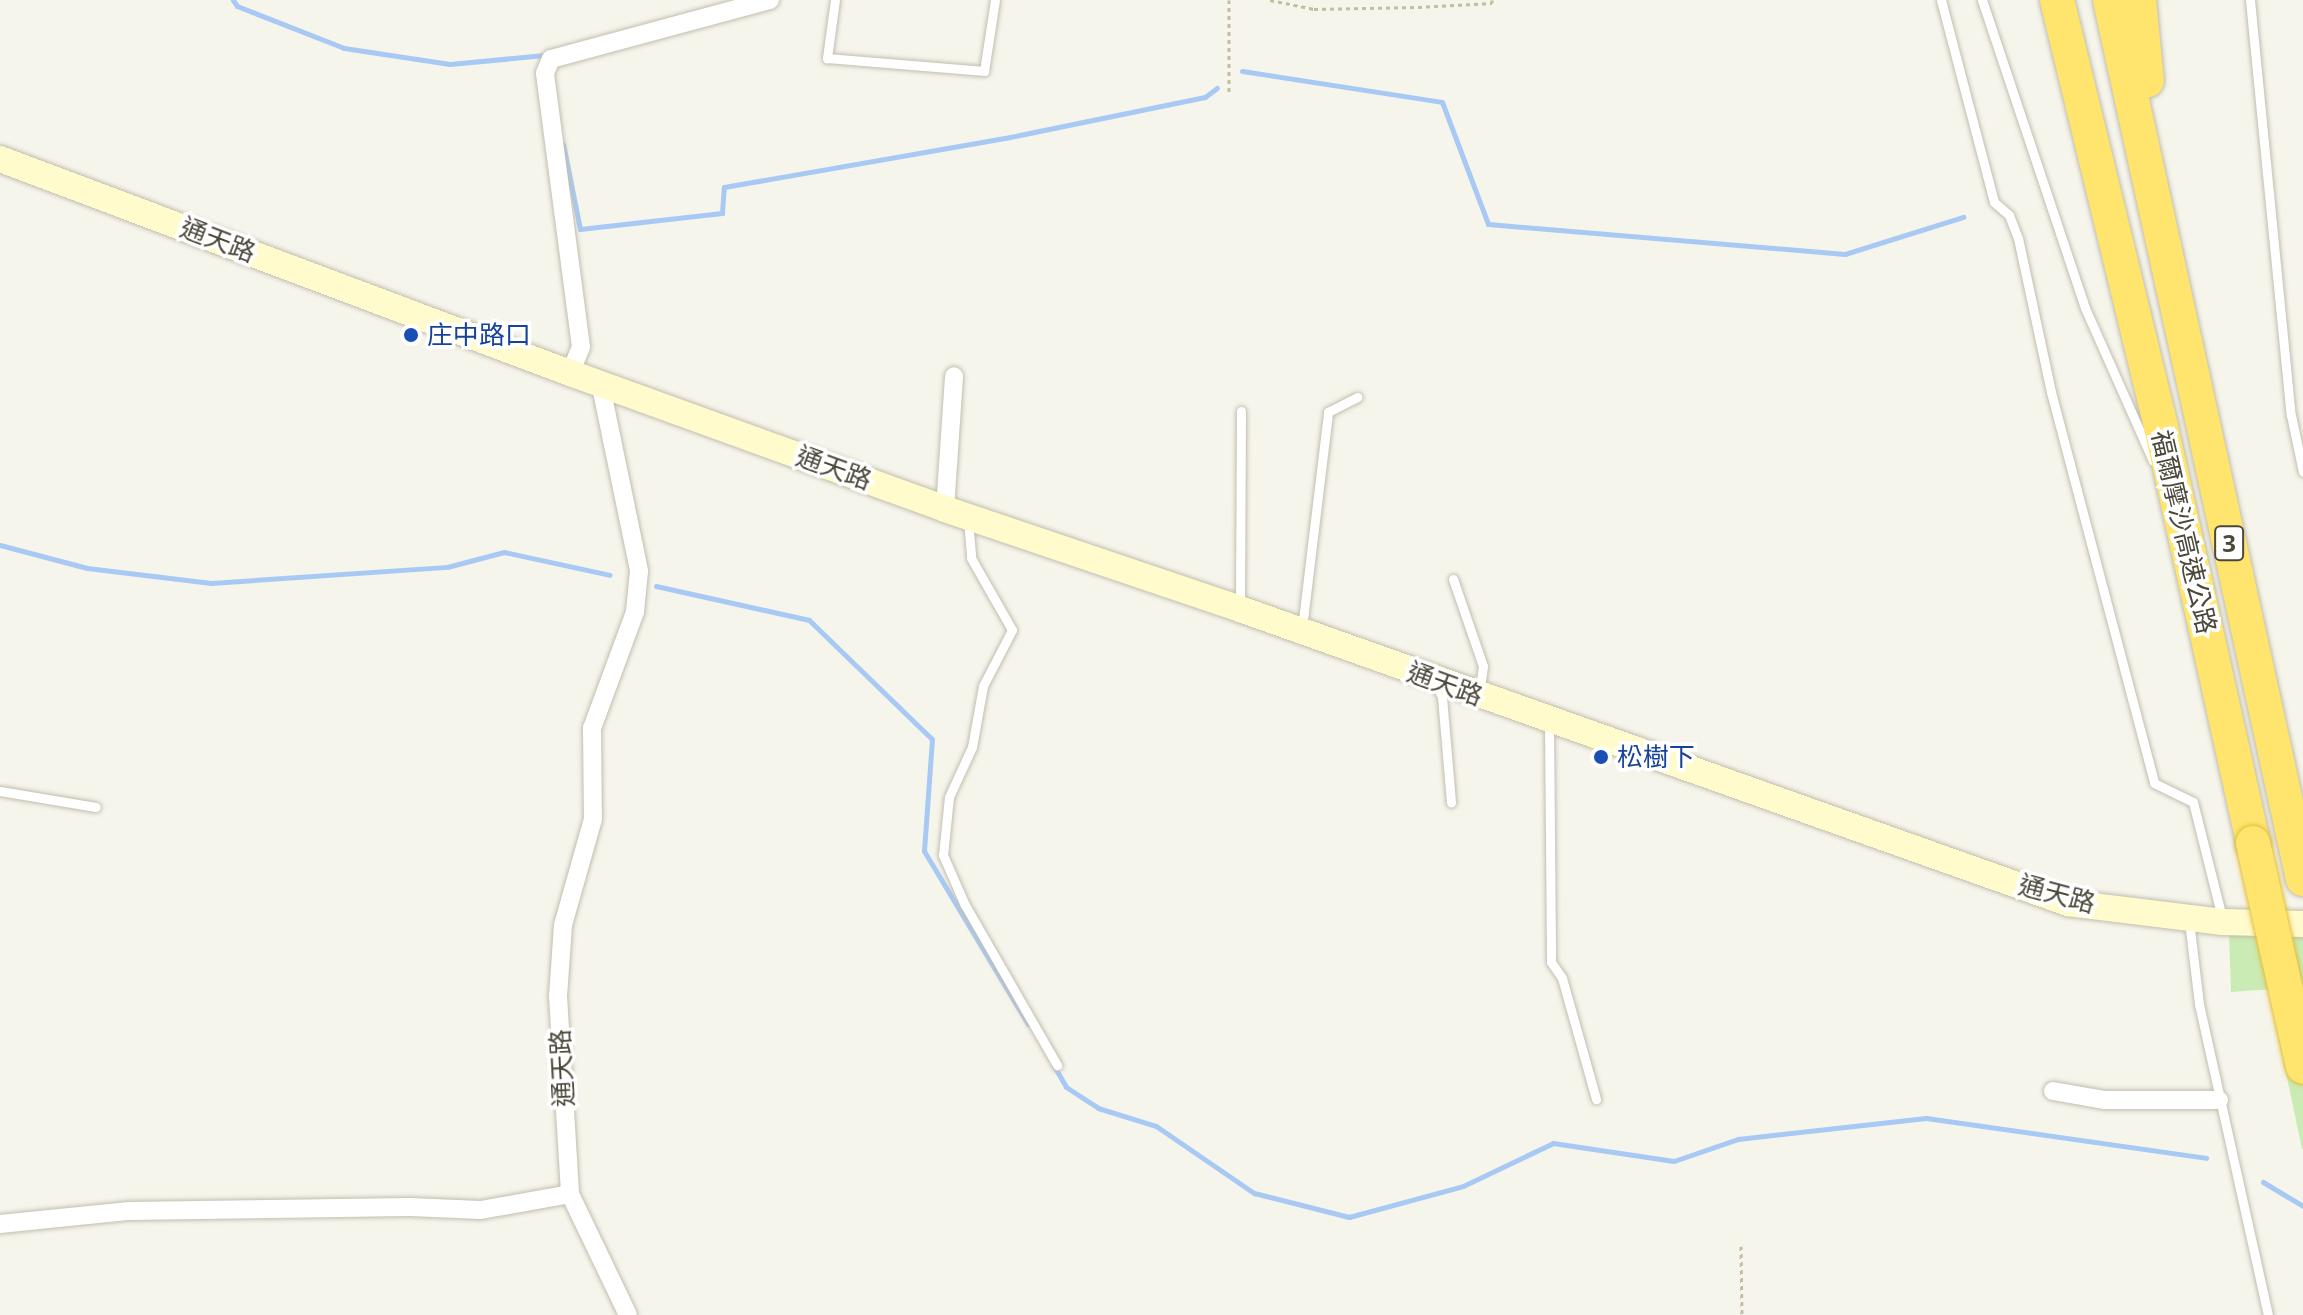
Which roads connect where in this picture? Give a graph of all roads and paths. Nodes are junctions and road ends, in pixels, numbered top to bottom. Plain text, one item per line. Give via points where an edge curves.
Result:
1 (770, 0) edge
2 (835, 0) edge
3 (995, 0) edge
4 (1229, 0) edge
5 (1270, 0) edge
6 (1492, 0) edge
7 (1941, 0) edge
8 (1982, 0) edge
9 (2039, 0) edge
10 (2057, 0) edge
11 (2110, 0) edge
12 (2139, 0) edge
13 (2250, 0) edge
14 (1288, 2) edge
15 (1229, 93) dead end
16 (0, 159) edge
17 (2164, 248) junction
18 (2122, 269) junction
19 (570, 373) junction
20 (954, 376) dead end
21 (600, 382) junction
22 (1357, 397) dead end
23 (1241, 411) dead end
24 (2303, 472) edge
25 (957, 513) junction
26 (2183, 529) junction
27 (1453, 579) dead end
28 (1240, 609) junction
29 (1302, 631) junction
30 (1435, 681) junction
31 (1479, 697) junction
32 (1549, 720) junction
33 (0, 791) edge
34 (1451, 803) dead end
35 (96, 807) dead end
36 (2303, 879) edge
37 (2189, 918) junction
38 (2223, 922) junction
39 (2303, 924) edge
40 (1057, 1065) dead end
41 (2303, 1066) edge
42 (2053, 1091) dead end
43 (1596, 1099) dead end
44 (2219, 1100) junction
45 (570, 1194) junction
46 (0, 1224) edge
47 (1741, 1246) dead end
48 (628, 1315) edge
49 (1742, 1315) edge
50 (2268, 1315) edge

1 - 19 street via 551,59 545,73 581,347
2 - 3 lane via 827,58 984,71
4 - 15 path
5 - 14 path
6 - 14 path via 1314,9
7 - 38 lane via 1994,202 2009,215 2018,238 2051,392 2154,783 2193,802
8 - 26 lane via 2085,308
9 - 18 highway
10 - 18 highway, 福爾摩沙高速公路 / 3
11 - 17 highway, 福爾摩沙高速公路 / 3
12 - 17 highway
13 - 24 lane via 2291,415
16 - 19 street, 通天路
17 - 36 highway, 福爾摩沙高速公路 / 3
18 - 26 highway, 福爾摩沙高速公路 / 3
19 - 21 street, 通天路
20 - 25 street
21 - 25 street, 通天路
21 - 45 street, 通天路 via 639,571 635,612 592,728 593,819 563,925 558,996
22 - 29 lane via 1328,412
23 - 28 lane
25 - 28 street, 通天路
25 - 40 lane via 971,558 1012,630 983,686 972,747 949,797 943,855 965,905
26 - 41 highway, 福爾摩沙高速公路 / 3, bridge
27 - 31 lane via 1483,666
28 - 29 street, 通天路
29 - 30 street, 通天路
30 - 31 street, 通天路
30 - 34 lane via 1442,697
31 - 32 street, 通天路
32 - 37 street, 通天路 via 2068,903
32 - 43 lane via 1551,962 1562,978
33 - 35 lane
37 - 38 street, 通天路
37 - 44 lane via 2199,1004
38 - 39 street, 通天路
42 - 44 street via 2105,1100
44 - 50 lane
45 - 46 street via 481,1210 129,1211
45 - 48 street, 通天路
47 - 49 path

